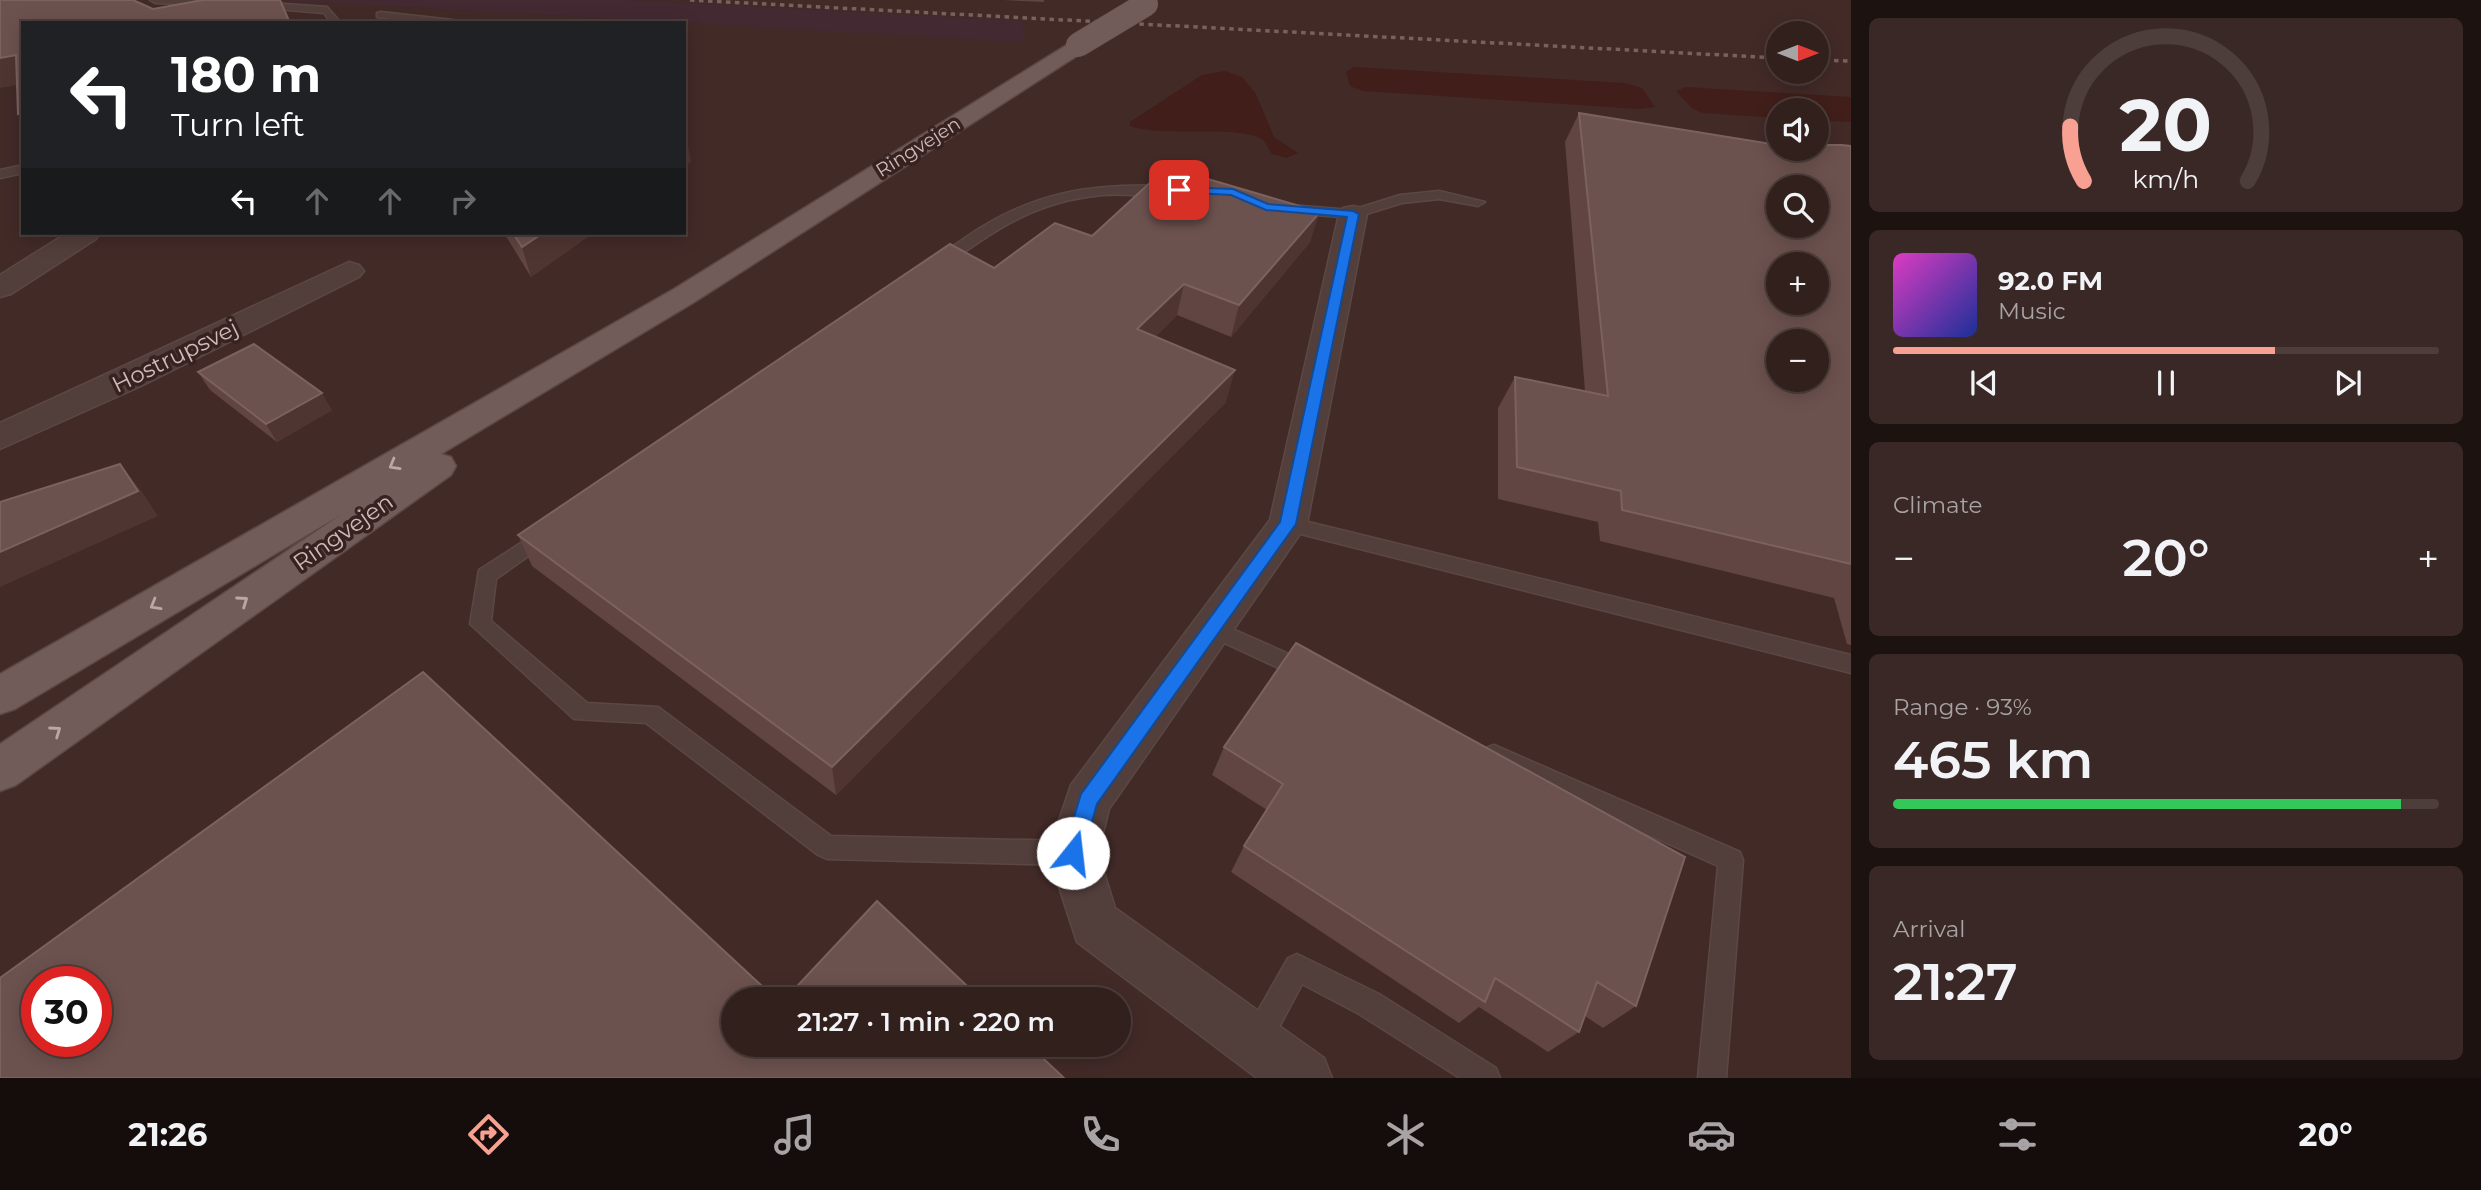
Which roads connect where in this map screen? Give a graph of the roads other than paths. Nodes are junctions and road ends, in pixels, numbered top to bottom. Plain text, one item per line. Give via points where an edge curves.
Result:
1 (155, 0) edge
2 (1149, 2) edge
3 (225, 3) junction
4 (237, 4) edge
5 (249, 5) edge
6 (174, 15) edge
7 (381, 15) dead end
8 (335, 21) edge
9 (435, 21) edge
10 (21, 169) edge
11 (0, 173) edge
12 (1192, 191) edge
13 (1478, 202) dead end
14 (1266, 207) edge
15 (1353, 214) junction
16 (83, 235) edge
17 (349, 271) dead end
18 (920, 276) edge
19 (0, 288) edge
20 (685, 295) junction
21 (0, 437) edge
22 (1288, 524) junction
23 (555, 528) edge
24 (1212, 628) junction
25 (1851, 664) edge
26 (1326, 680) edge
27 (0, 696) edge
28 (1478, 748) edge
29 (0, 770) edge
30 (1073, 853) junction
31 (1256, 1043) junction
32 (1304, 1078) edge
33 (1486, 1078) edge
34 (1713, 1078) edge

1 - 3 lane
2 - 20 main road, Ringvejen, bridge
3 - 4 lane
3 - 6 lane
5 - 8 lane via 327,10
7 - 9 lane
10 - 11 lane
12 - 18 lane via 1125,188 1039,202 988,229
13 - 15 lane via 1439,195 1400,199
14 - 15 lane
15 - 22 street
16 - 19 street
17 - 21 street, Hostrupsvej
20 -> 27 main road, Ringvejen
29 -> 20 main road, Ringvejen
22 - 24 street
22 - 25 lane
23 - 30 lane via 486,575 480,624 582,712 650,714 827,847
24 - 26 lane
24 - 30 street via 1088,800
28 - 34 lane via 1731,860
30 - 31 street via 1095,924
31 - 32 street
31 - 33 lane via 1297,967 1369,1004

